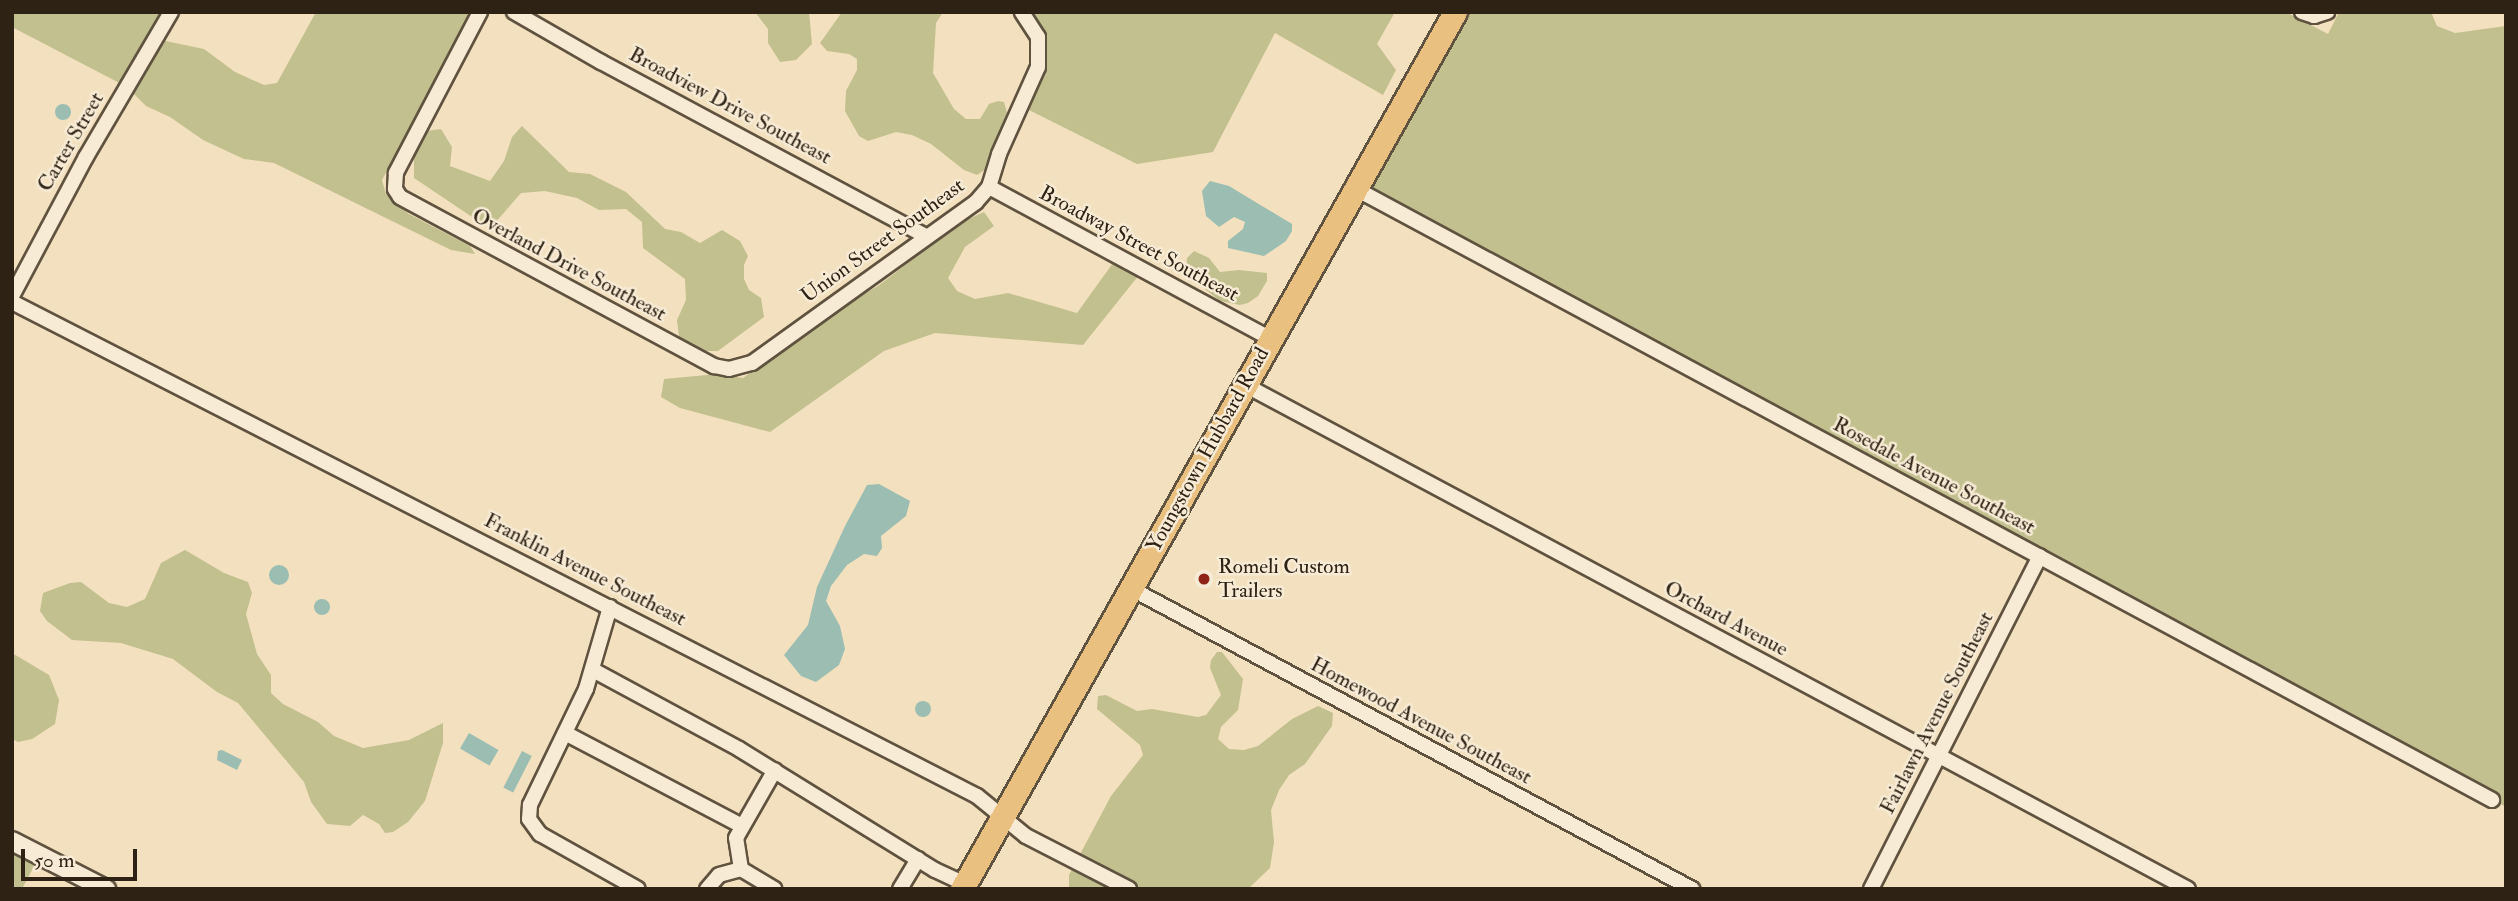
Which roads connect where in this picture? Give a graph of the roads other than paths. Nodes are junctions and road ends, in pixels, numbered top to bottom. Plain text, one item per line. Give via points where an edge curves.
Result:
1 (171, 12) edge
2 (480, 12) edge
3 (514, 12) edge
4 (1022, 12) edge
5 (1455, 12) edge
6 (2302, 12) edge
7 (2327, 12) edge
8 (989, 187) junction
9 (1356, 189) junction
10 (926, 236) junction
11 (12, 296) edge
12 (12, 302) edge
13 (1270, 338) junction
14 (729, 369) joint
15 (1245, 385) junction
16 (2040, 556) junction
17 (1130, 588) junction
18 (610, 607) junction
19 (593, 670) junction
20 (565, 733) junction
21 (1938, 756) junction
22 (775, 770) junction
23 (2492, 800) dead end
24 (1000, 817) junction
25 (742, 826) junction
26 (12, 841) edge
27 (918, 859) junction
28 (741, 869) junction
29 (963, 886) edge
30 (106, 889) edge
31 (638, 889) edge
32 (707, 889) edge
33 (774, 889) edge
34 (900, 889) edge
35 (1129, 889) edge
36 (1692, 889) edge
37 (1871, 889) edge
38 (2188, 889) edge

1 - 11 street, Carter Street
2 - 14 street, Overland Drive Southeast via 396,173 395,189 400,197 714,366
3 - 10 street, Broadview Drive Southeast
4 - 8 street, Union Street Southeast via 1036,30 1038,67
5 - 9 main road, Youngstown Hubbard Road
6 - 7 street via 2314,16
8 - 10 street, Union Street Southeast via 976,202
8 - 13 street, Broadway Street Southeast
9 - 13 main road, Youngstown Hubbard Road
9 - 16 street, Rosedale Avenue Southeast
10 - 14 street, Union Street Southeast via 752,363
12 - 18 street, Franklin Avenue Southeast
13 - 15 main road, Youngstown Hubbard Road
15 - 17 main road, Youngstown Hubbard Road
15 - 21 street, Orchard Avenue
16 - 21 street, Fairlawn Avenue Southeast
16 - 23 street, Rosedale Avenue Southeast
17 - 24 main road, Youngstown Hubbard Road
17 - 36 street, Homewood Avenue Southeast
18 - 19 street
18 - 24 street, Franklin Avenue Southeast via 977,796
19 - 20 street
19 - 22 street
20 - 25 street
20 - 31 street via 530,805 530,824
21 - 37 street, Fairlawn Avenue Southeast
21 - 38 street, Orchard Avenue
22 - 25 street
22 - 27 street
24 - 29 main road, Youngstown Hubbard Road
24 - 35 street, Franklin Avenue Southeast via 1026,836
25 - 28 street via 736,838
26 - 30 street
27 - 29 street
27 - 34 street
28 - 32 street via 719,875
28 - 33 street

